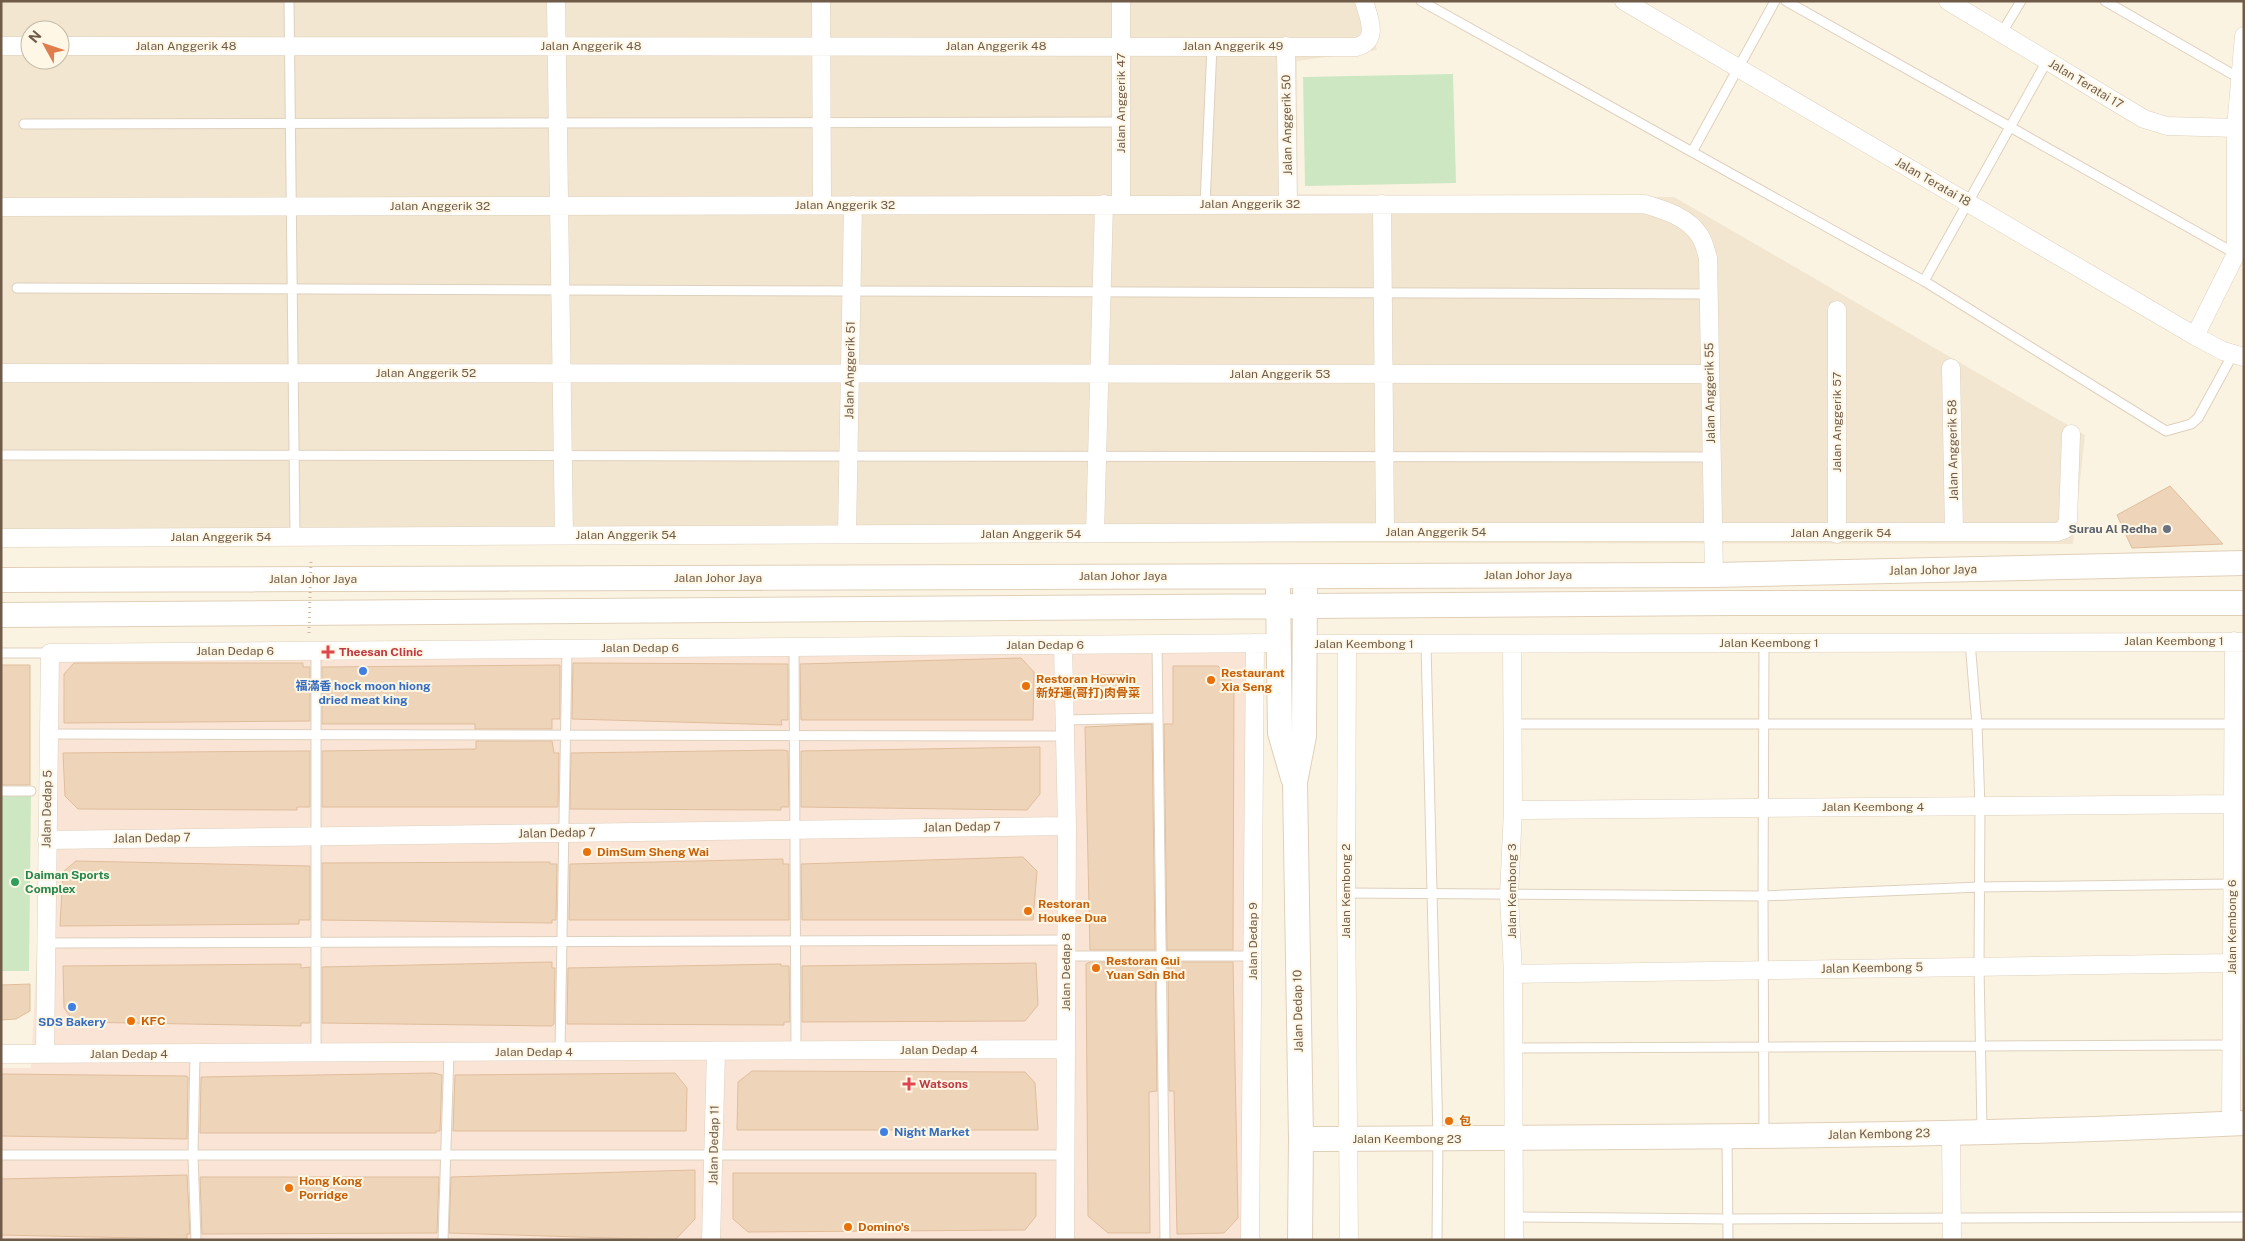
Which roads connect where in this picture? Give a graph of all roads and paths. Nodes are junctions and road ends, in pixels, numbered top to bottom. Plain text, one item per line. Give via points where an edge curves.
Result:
1 (289, 1) edge
2 (556, 1) edge
3 (821, 1) edge
4 (1121, 1) edge
5 (1364, 1) edge
6 (1624, 1) edge
7 (1775, 1) edge
8 (1786, 1) edge
9 (1948, 1) edge
10 (2021, 1) edge
11 (2105, 1) edge
12 (1423, 2) edge
13 (2002, 34) junction
14 (2244, 36) edge
15 (1, 46) edge
16 (20, 46) edge
17 (70, 46) edge
18 (290, 46) junction
19 (557, 46) junction
20 (821, 46) junction
21 (1121, 46) junction
22 (1212, 46) junction
23 (1286, 46) junction
24 (2242, 54) edge
25 (2047, 61) junction
26 (1737, 67) junction
27 (2239, 78) junction
28 (1122, 122) junction
29 (558, 123) junction
30 (822, 123) junction
31 (24, 124) dead end
32 (291, 124) junction
33 (2010, 126) junction
34 (2236, 128) junction
35 (1692, 152) junction
36 (1968, 202) junction
37 (1104, 204) junction
38 (1205, 204) junction
39 (1288, 204) junction
40 (1382, 204) junction
41 (822, 205) junction
42 (852, 205) junction
43 (1122, 205) junction
44 (291, 206) junction
45 (559, 206) junction
46 (1, 207) edge
47 (1685, 220) joint
48 (2236, 254) junction
49 (1924, 281) junction
50 (18, 288) dead end
51 (292, 289) junction
52 (560, 290) junction
53 (851, 290) junction
54 (1102, 292) junction
55 (1383, 292) junction
56 (1710, 294) junction
57 (1837, 310) dead end
58 (2195, 336) junction
59 (2238, 355) edge
60 (1951, 368) dead end
61 (1, 373) edge
62 (293, 373) junction
63 (562, 373) junction
64 (850, 373) junction
65 (1099, 374) junction
66 (1384, 374) junction
67 (1709, 374) junction
68 (2071, 434) dead end
69 (1, 455) edge
70 (294, 455) junction
71 (562, 456) junction
72 (848, 456) junction
73 (1097, 456) junction
74 (1384, 456) junction
75 (1711, 457) junction
76 (1385, 532) junction
77 (1954, 532) junction
78 (1095, 533) junction
79 (1713, 533) junction
80 (847, 534) junction
81 (1837, 534) junction
82 (564, 535) junction
83 (295, 537) junction
84 (1, 538) edge
85 (311, 560) dead end
86 (2244, 563) edge
87 (1714, 575) junction
88 (1277, 576) junction
89 (1305, 576) junction
90 (1, 580) edge
91 (2244, 603) edge
92 (1278, 606) junction
93 (1304, 606) junction
94 (1, 615) edge
95 (309, 633) dead end
96 (2239, 641) edge
97 (1970, 642) junction
98 (1255, 643) junction
99 (1278, 643) junction
100 (1764, 643) junction
101 (1157, 644) junction
102 (1304, 644) junction
103 (1347, 644) junction
104 (1426, 644) junction
105 (1512, 644) junction
106 (1063, 645) junction
107 (794, 647) junction
108 (568, 649) junction
109 (316, 651) junction
110 (1, 653) edge
111 (50, 653) junction
112 (1158, 718) junction
113 (1512, 724) junction
114 (2233, 724) junction
115 (1764, 725) junction
116 (1978, 725) junction
117 (1065, 728) junction
118 (48, 734) junction
119 (316, 735) junction
120 (566, 735) junction
121 (794, 736) junction
122 (1295, 782) junction
123 (1, 791) edge
124 (31, 791) dead end
125 (2233, 804) junction
126 (1980, 806) junction
127 (1764, 808) junction
128 (1512, 810) junction
129 (1067, 826) junction
130 (794, 830) junction
131 (564, 833) junction
132 (316, 836) junction
133 (47, 840) junction
134 (2232, 884) junction
135 (1980, 887) junction
136 (1346, 892) junction
137 (1432, 894) junction
138 (1509, 895) junction
139 (1763, 896) junction
140 (2238, 908) edge
141 (562, 941) junction
142 (795, 941) junction
143 (46, 942) junction
144 (316, 942) junction
145 (1066, 948) junction
146 (1161, 956) junction
147 (1253, 956) junction
148 (2232, 963) junction
149 (1979, 966) junction
150 (1764, 970) junction
151 (1513, 974) junction
152 (2231, 1044) junction
153 (1764, 1046) junction
154 (1981, 1046) junction
155 (1513, 1048) junction
156 (1066, 1049) junction
157 (796, 1050) junction
158 (716, 1051) junction
159 (449, 1052) junction
160 (560, 1052) junction
161 (316, 1053) junction
162 (1, 1054) edge
163 (45, 1054) junction
164 (195, 1054) junction
165 (2237, 1123) edge
166 (1951, 1133) junction
167 (1982, 1133) junction
168 (1764, 1136) junction
169 (1727, 1137) junction
170 (1301, 1139) junction
171 (1348, 1139) junction
172 (1438, 1139) junction
173 (1514, 1139) junction
174 (1, 1155) edge
175 (193, 1155) junction
176 (444, 1155) junction
177 (714, 1155) junction
178 (1066, 1155) junction
179 (1514, 1216) junction
180 (1952, 1217) junction
181 (2244, 1217) edge
182 (1728, 1219) junction
183 (196, 1240) edge
184 (443, 1240) edge
185 (711, 1240) edge
186 (1065, 1240) edge
187 (1165, 1240) edge
188 (1250, 1240) edge
189 (1300, 1240) edge
190 (1349, 1240) edge
191 (1437, 1240) edge
192 (1514, 1240) edge
193 (1728, 1240) edge
194 (1952, 1240) edge

1 - 18 lane
2 - 19 street
3 - 20 street
4 - 21 street, Jalan Anggerik 47
5 - 23 street, Jalan Anggerik 49 via 1372,34 1364,45
6 - 26 street, Jalan Teratai 18
7 - 26 lane
8 - 33 lane
9 - 13 street, Jalan Teratai 17
10 - 13 lane
11 - 27 lane
12 - 35 lane
13 - 25 street, Jalan Teratai 17
14 - 24 street
15 - 16 street
17 - 18 street, Jalan Anggerik 48
18 - 19 street, Jalan Anggerik 48
18 - 32 lane
19 - 20 street, Jalan Anggerik 48
19 - 29 street
20 - 21 street, Jalan Anggerik 48
20 - 30 street
21 - 22 street, Jalan Anggerik 49
21 - 28 street, Jalan Anggerik 47
22 - 23 street, Jalan Anggerik 49
22 - 38 lane
23 - 39 street, Jalan Anggerik 50
24 - 27 street
25 - 33 lane
25 - 34 street, Jalan Teratai 17 via 2144,119 2168,126
26 - 35 lane
26 - 36 street, Jalan Teratai 18
27 - 34 street
28 - 30 lane
28 - 43 street, Jalan Anggerik 47
29 - 30 lane
29 - 32 lane
29 - 45 street
30 - 41 street
31 - 32 lane
32 - 44 lane
33 - 36 lane
33 - 48 lane
34 - 48 street
35 - 49 lane
36 - 49 lane
36 - 58 street, Jalan Teratai 18
37 - 42 street, Jalan Anggerik 32
37 - 43 street, Jalan Anggerik 32
37 - 54 street
38 - 39 street, Jalan Anggerik 32
38 - 43 street, Jalan Anggerik 32
39 - 40 street, Jalan Anggerik 32
40 - 47 street, Jalan Anggerik 32 via 1644,204
40 - 55 street
41 - 42 street, Jalan Anggerik 32
41 - 45 street, Jalan Anggerik 32
42 - 53 street, Jalan Anggerik 51
44 - 45 street, Jalan Anggerik 32
44 - 46 street, Jalan Anggerik 32
44 - 51 lane
45 - 52 street
47 - 56 street, Jalan Anggerik 55 via 1700,236 1708,258
48 - 58 street
49 - 59 lane via 2166,431 2191,424 2198,418
50 - 51 lane
51 - 52 lane
51 - 62 lane
52 - 53 lane
52 - 63 street
53 - 54 lane
53 - 64 street, Jalan Anggerik 51
54 - 55 lane
54 - 65 street
55 - 56 lane
55 - 66 street
56 - 67 street, Jalan Anggerik 55
57 - 81 street, Jalan Anggerik 57
58 - 59 street, Jalan Teratai 18
60 - 77 street, Jalan Anggerik 58
61 - 62 street, Jalan Anggerik 52
62 - 63 street, Jalan Anggerik 52
62 - 70 lane
63 - 64 street, Jalan Anggerik 52
63 - 71 street
64 - 65 street, Jalan Anggerik 53
64 - 72 street, Jalan Anggerik 51
65 - 66 street, Jalan Anggerik 53
65 - 73 street
66 - 67 street, Jalan Anggerik 53
66 - 74 street
67 - 75 street, Jalan Anggerik 55
68 - 77 street, Jalan Anggerik 54 via 2067,526 2061,531
69 - 70 lane
70 - 71 lane
70 - 83 lane
71 - 72 lane
71 - 82 street
72 - 73 lane
72 - 80 street, Jalan Anggerik 51
73 - 74 lane
73 - 78 street
74 - 75 lane
74 - 76 street
75 - 79 street, Jalan Anggerik 55
76 - 78 street, Jalan Anggerik 54
76 - 79 street, Jalan Anggerik 54
77 - 81 street, Jalan Anggerik 54
78 - 80 street, Jalan Anggerik 54
79 - 81 street, Jalan Anggerik 54
79 - 87 street, Jalan Anggerik 55
80 - 82 street, Jalan Anggerik 54
82 - 83 street, Jalan Anggerik 54
83 - 84 street, Jalan Anggerik 54
85 - 95 path, bridge
86 - 87 main road, Jalan Johor Jaya
87 - 89 main road, Jalan Johor Jaya
88 - 89 main road, Jalan Johor Jaya
88 - 90 main road, Jalan Johor Jaya
88 - 92 main road, Jalan Dedap 10
89 - 93 main road, Jalan Dedap 10
91 - 93 main road via 1731,602
92 - 93 main road
92 - 94 main road
92 - 99 main road, Jalan Dedap 10
93 - 102 main road, Jalan Dedap 10
96 - 97 street, Jalan Keembong 1
96 - 114 street, Jalan Kembong 6
97 - 100 street, Jalan Keembong 1
97 - 116 lane
98 - 99 street, Jalan Dedap 6
98 - 101 street, Jalan Dedap 6
98 - 147 street, Jalan Dedap 9
99 - 122 main road, Jalan Dedap 10 via 1280,733
100 - 105 street, Jalan Keembong 1
100 - 115 lane
101 - 106 street, Jalan Dedap 6
101 - 112 lane
102 - 103 street, Jalan Keembong 1
102 - 122 main road, Jalan Dedap 10 via 1304,736
103 - 104 street, Jalan Keembong 1
103 - 136 street, Jalan Kembong 2
104 - 105 street, Jalan Keembong 1
104 - 137 lane
105 - 113 street, Jalan Kembong 3
106 - 107 street, Jalan Dedap 6
106 - 117 street, Jalan Dedap 8
107 - 108 street, Jalan Dedap 6
107 - 121 lane
108 - 109 street, Jalan Dedap 6
108 - 120 lane
109 - 111 street, Jalan Dedap 6
109 - 119 lane
110 - 111 lane, Jalan Dedap 6
111 - 118 street, Jalan Dedap 5
112 - 117 lane
112 - 146 lane
113 - 115 lane
113 - 128 street, Jalan Kembong 3
114 - 116 lane
114 - 125 street, Jalan Kembong 6
115 - 116 lane
115 - 127 lane
116 - 126 lane
117 - 121 lane
117 - 129 street, Jalan Dedap 8
118 - 119 lane
118 - 133 street, Jalan Dedap 5
119 - 120 lane
119 - 132 lane
120 - 121 lane
120 - 131 lane
121 - 130 lane
122 - 170 main road, Jalan Dedap 10
123 - 124 lane
125 - 126 street, Jalan Keembong 4
125 - 134 street, Jalan Kembong 6
126 - 127 street, Jalan Keembong 4
126 - 135 lane
127 - 128 street, Jalan Keembong 4
127 - 139 lane
128 - 138 street, Jalan Kembong 3
129 - 130 street, Jalan Dedap 7
129 - 145 street, Jalan Dedap 8
130 - 131 street, Jalan Dedap 7
130 - 142 lane
131 - 132 street, Jalan Dedap 7
131 - 141 lane
132 - 133 street, Jalan Dedap 7
132 - 144 lane
133 - 143 street, Jalan Dedap 5
134 - 135 lane
134 - 140 street, Jalan Kembong 6
135 - 139 lane
135 - 149 lane
136 - 137 lane
136 - 171 street, Jalan Kembong 2
137 - 138 lane
137 - 172 lane
138 - 139 lane
138 - 151 street, Jalan Kembong 3
139 - 150 lane
140 - 148 street, Jalan Kembong 6
141 - 142 lane
141 - 144 lane
141 - 160 lane
142 - 145 lane
142 - 157 lane
143 - 144 lane
143 - 163 street, Jalan Dedap 5
144 - 161 lane
145 - 146 lane
145 - 156 street, Jalan Dedap 8
146 - 147 lane
146 - 187 lane
147 - 188 street, Jalan Dedap 9
148 - 149 street, Jalan Keembong 5
148 - 152 street, Jalan Kembong 6
149 - 150 street, Jalan Keembong 5
149 - 154 lane
150 - 151 street, Jalan Keembong 5
150 - 153 lane
151 - 155 street, Jalan Kembong 3
152 - 154 lane
152 - 165 street, Jalan Kembong 6
153 - 154 lane
153 - 155 lane
153 - 168 lane
154 - 167 lane
155 - 173 street, Jalan Kembong 3
156 - 157 street, Jalan Dedap 4
156 - 178 street, Jalan Dedap 8
157 - 158 street, Jalan Dedap 4
158 - 160 street, Jalan Dedap 4
158 - 177 street, Jalan Dedap 11
159 - 160 street, Jalan Dedap 4
159 - 161 street, Jalan Dedap 4
159 - 176 lane
161 - 164 street, Jalan Dedap 4
162 - 163 street, Jalan Dedap 4
163 - 164 street, Jalan Dedap 4
164 - 175 lane
165 - 167 main road, Jalan Kembong 23
166 - 167 main road, Jalan Kembong 23
166 - 168 main road, Jalan Kembong 23
166 - 180 street
168 - 169 main road, Jalan Kembong 23
169 - 173 main road, Jalan Kembong 23
169 - 182 lane
170 - 171 main road, Jalan Keembong 23
170 - 189 main road, Jalan Dedap 10
171 - 172 main road, Jalan Keembong 23
171 - 190 street, Jalan Kembong 2
172 - 173 main road, Jalan Keembong 23
172 - 191 lane
173 - 179 street, Jalan Kembong 3
174 - 175 lane
175 - 176 lane
175 - 183 lane
176 - 177 lane
176 - 184 lane
177 - 178 lane
177 - 185 street, Jalan Dedap 11
178 - 186 street, Jalan Dedap 8
179 - 182 lane
179 - 192 street, Jalan Kembong 3
180 - 181 lane
180 - 182 lane
180 - 194 street
182 - 193 lane

